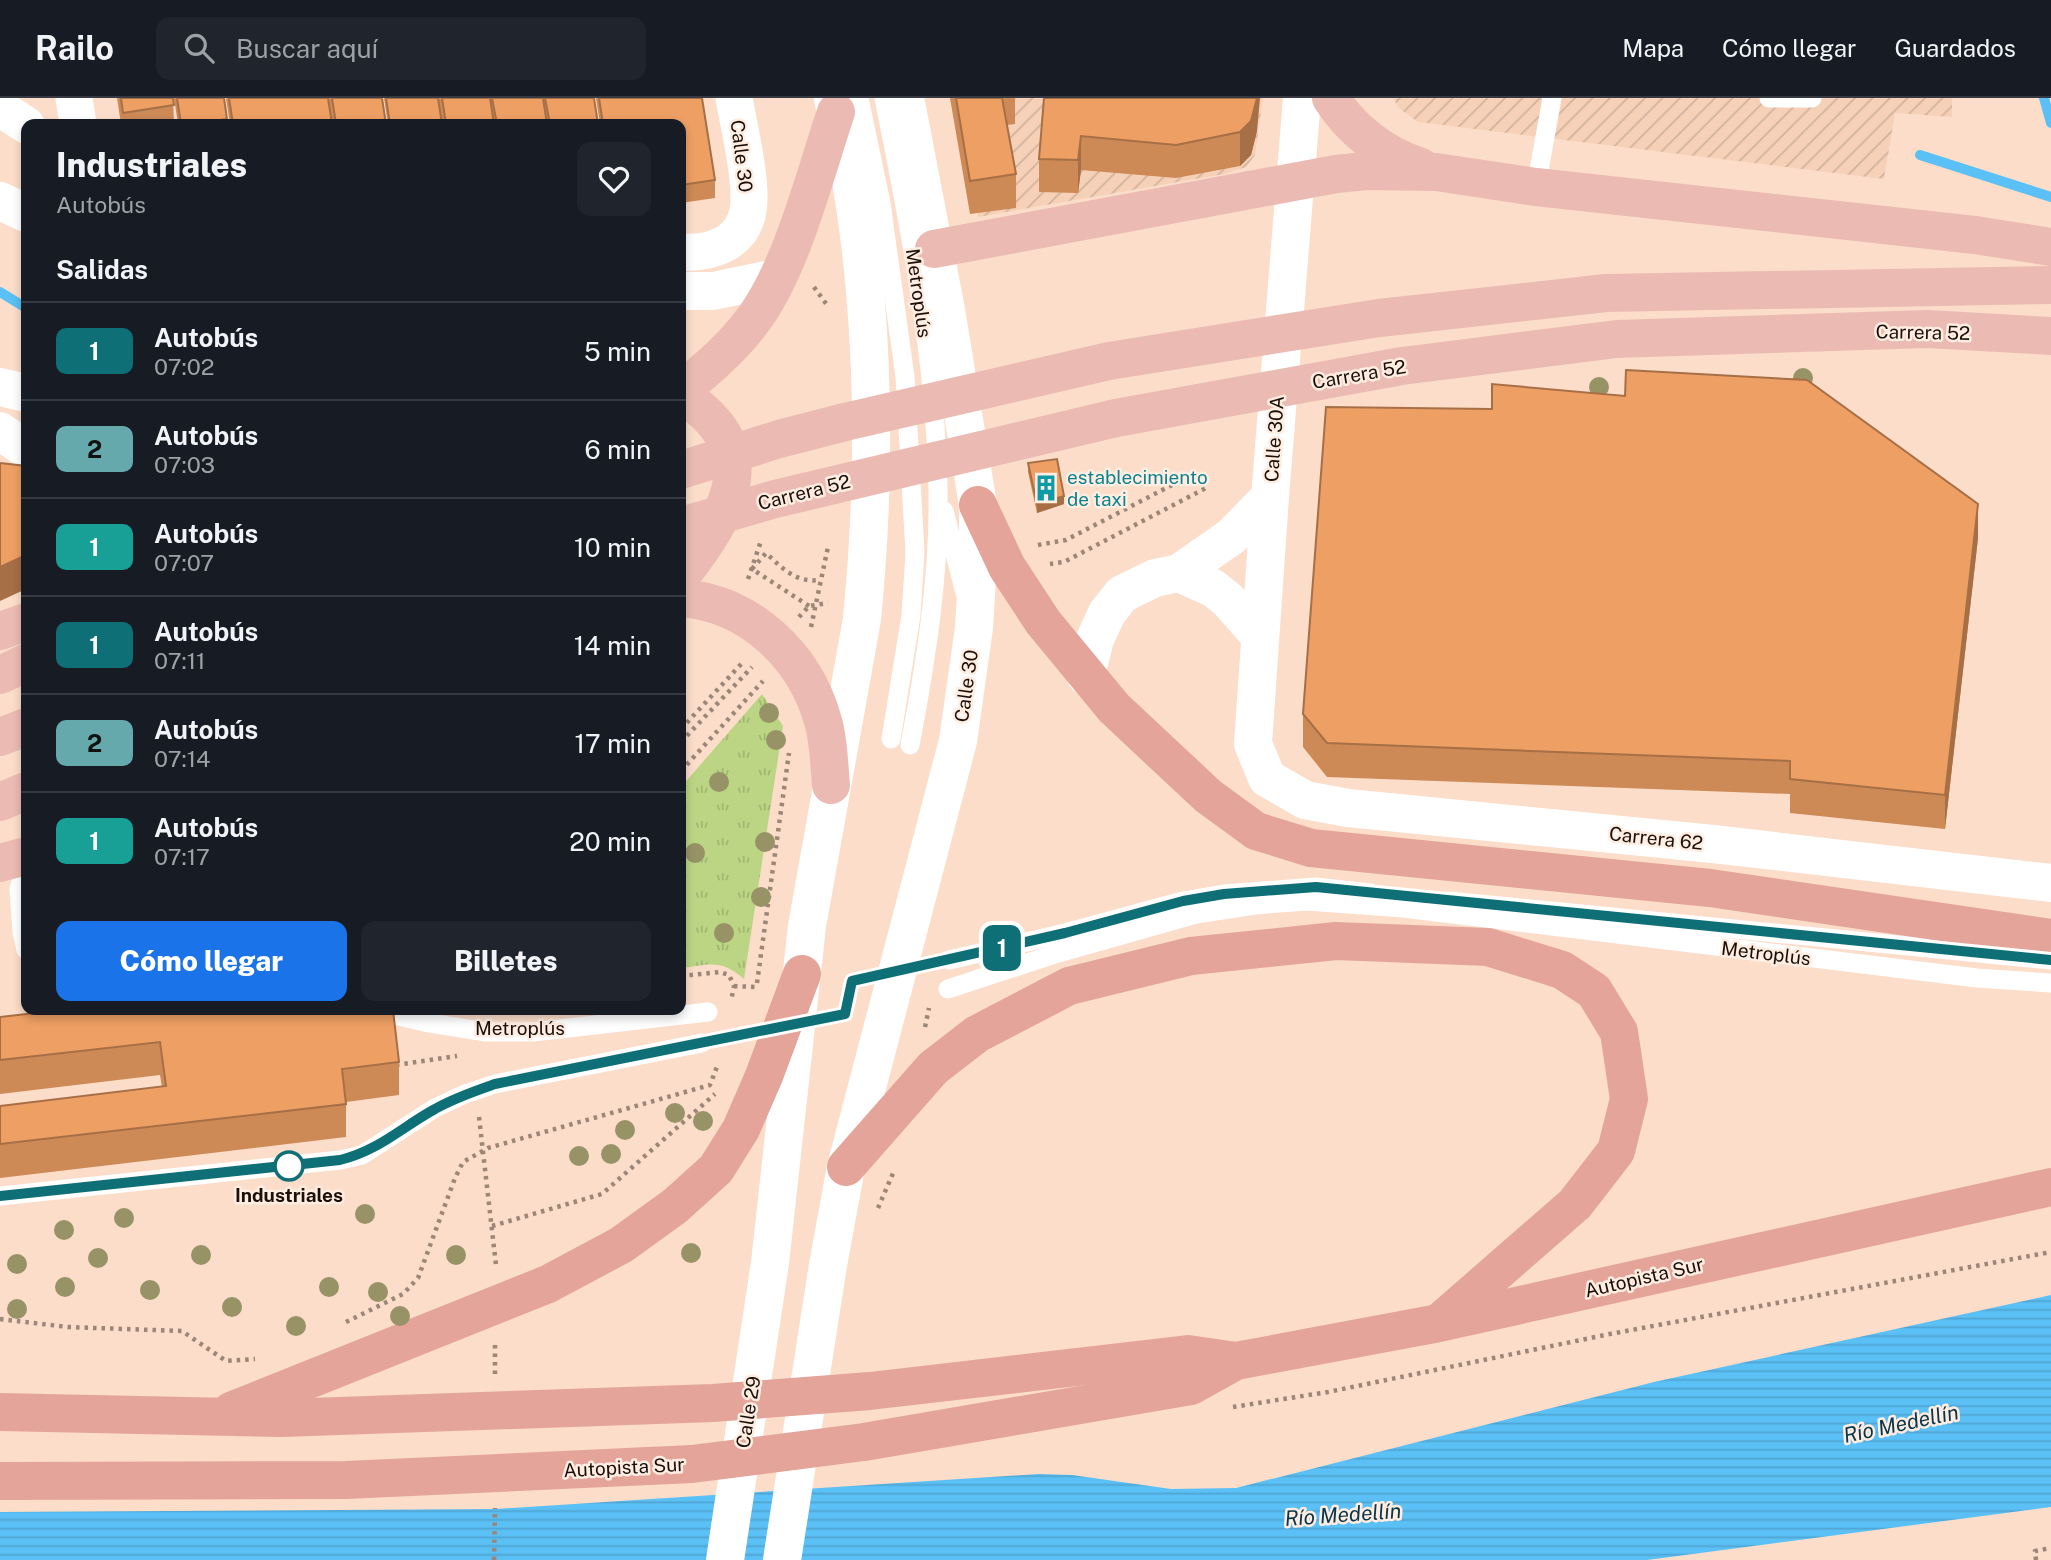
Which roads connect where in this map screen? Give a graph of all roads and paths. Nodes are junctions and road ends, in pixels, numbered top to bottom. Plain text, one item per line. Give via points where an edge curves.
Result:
1 (74, 98) edge
2 (734, 98) edge
3 (884, 98) edge
4 (905, 98) edge
5 (1302, 98) edge
6 (1331, 98) edge
7 (1552, 98) edge
8 (1769, 98) edge
9 (1812, 98) edge
10 (843, 102) edge
11 (0, 108) edge
12 (77, 119) edge
13 (21, 122) edge
14 (1436, 172) junction
15 (1294, 182) junction
16 (1536, 187) junction
17 (0, 201) edge
18 (21, 211) edge
19 (2051, 247) edge
20 (934, 249) junction
21 (686, 252) edge
22 (781, 267) junction
23 (2051, 285) edge
24 (686, 291) edge
25 (830, 311) dead end
26 (2051, 336) edge
27 (0, 387) edge
28 (686, 389) edge
29 (21, 392) edge
30 (686, 397) edge
31 (906, 406) junction
32 (0, 431) edge
33 (21, 446) edge
34 (686, 469) edge
35 (938, 489) junction
36 (1270, 497) junction
37 (978, 505) junction
38 (686, 525) edge
39 (830, 540) dead end
40 (1066, 540) dead end
41 (1026, 548) dead end
42 (686, 569) edge
43 (1179, 573) junction
44 (820, 580) junction
45 (865, 583) junction
46 (686, 599) edge
47 (809, 606) dead end
48 (21, 624) edge
49 (974, 628) junction
50 (0, 631) edge
51 (1259, 635) junction
52 (788, 652) junction
53 (21, 665) edge
54 (0, 675) edge
55 (1086, 676) junction
56 (760, 684) dead end
57 (772, 690) dead end
58 (21, 729) edge
59 (0, 737) edge
60 (790, 750) dead end
61 (686, 765) edge
62 (1267, 778) joint
63 (831, 785) junction
64 (21, 857) edge
65 (0, 863) edge
66 (21, 882) edge
67 (2051, 883) edge
68 (21, 918) edge
69 (2051, 937) edge
70 (949, 960) dead end
71 (2051, 960) edge
72 (802, 974) junction
73 (686, 975) edge
74 (2051, 983) edge
75 (734, 986) junction
76 (756, 987) junction
77 (947, 989) dead end
78 (753, 999) dead end
79 (729, 1011) dead end
80 (708, 1012) dead end
81 (686, 1014) edge
82 (395, 1015) edge
83 (680, 1015) edge
84 (702, 1043) dead end
85 (459, 1056) dead end
86 (718, 1062) dead end
87 (396, 1065) edge
88 (715, 1094) dead end
89 (478, 1107) dead end
90 (846, 1167) junction
91 (2051, 1187) edge
92 (0, 1196) edge
93 (492, 1226) junction
94 (496, 1255) dead end
95 (0, 1319) edge
96 (1439, 1323) junction
97 (335, 1328) dead end
98 (261, 1359) dead end
99 (1236, 1361) junction
100 (0, 1412) edge
101 (219, 1416) junction
102 (0, 1481) edge
103 (2051, 1548) edge
104 (725, 1560) edge
105 (782, 1560) edge
106 (2036, 1560) edge

1 - 12 street
2 - 21 street, Calle 30 via 748,212 739,231 723,247
3 - 35 lane, Metroplús via 918,272
4 - 20 main road, Calle 30
5 - 15 main road, Calle 30A
6 - 14 main road via 1377,146
7 - 16 lane
8 - 9 lane
10 - 22 main road
10 - 31 lane, Metroplús via 883,215
10 - 45 main road via 868,329
11 - 13 street
14 - 15 main road via 1366,171
14 - 16 main road
15 - 20 main road
15 - 36 main road, Calle 30A
16 - 19 main road
17 - 18 main road
20 - 37 main road, Calle 30
22 - 24 main road via 713,291
22 - 25 path via 815,289
22 - 28 main road via 755,318 730,349
23 - 34 main road via 1606,293 1379,318 1109,361 819,429
26 - 38 main road, Carrera 52 via 1927,330 1617,339 1402,366 1115,418
27 - 29 main road
30 - 42 main road via 719,429 733,471 732,488 718,523
31 - 35 lane, Metroplús via 915,552 901,742 920,692
31 - 45 lane, Metroplús
32 - 33 main road
35 - 49 lane, Metroplús
36 - 43 main road via 1231,537
36 - 51 main road, Calle 30A
37 - 49 main road, Calle 30
37 - 55 highway via 1007,567
39 - 44 path
40 - 41 path
43 - 51 main road via 1213,588
43 - 55 main road via 1155,578 1122,594 1095,639
44 - 47 path via 806,582 788,574 766,553 752,569
44 - 52 path via 813,625
45 - 63 main road
46 - 52 main road via 741,615
48 - 50 main road
49 - 90 main road, Calle 30 via 958,741
51 - 62 main road, Calle 30A via 1253,744
52 - 57 path via 764,679
52 - 63 main road via 809,684 824,722
53 - 54 main road
55 - 69 highway via 1208,796 1256,831 1311,848 1710,888
56 - 61 path
58 - 59 main road
60 - 76 path
62 - 67 main road, Carrera 62 via 1305,800 1348,808
63 - 72 main road
64 - 65 main road
66 - 68 lane
70 - 71 lane, Metroplús via 1183,901 1316,887
72 - 101 highway via 741,1129 716,1169 675,1206 621,1245 548,1284
72 - 104 main road, Calle 29 via 771,1263
73 - 75 path via 720,972 729,975
74 - 77 lane, Metroplús via 1977,978 1404,908 1307,901 1196,914
75 - 76 path
75 - 79 path
76 - 78 path
80 - 81 lane, Metroplús
82 - 83 lane, Metroplús via 486,1032
84 - 92 lane via 495,1084 435,1108 362,1155 340,1160
85 - 87 path
86 - 97 path via 713,1080 705,1087 488,1148 463,1162 418,1278 403,1294
88 - 93 path via 603,1194
89 - 93 path
90 - 96 highway via 933,1068 977,1034 1069,986 1191,956 1323,943 1488,947 1562,970 1594,991 1619,1032 1629,1099 1616,1151 1575,1204
90 - 105 main road, Calle 30
91 - 96 highway, Autopista Sur
93 - 94 path
95 - 98 path via 68,1327 182,1331 226,1361
96 - 99 highway, Autopista Sur
99 - 101 highway, Autopista Sur via 1188,1354 870,1391 713,1403 296,1418
99 - 102 highway, Autopista Sur via 1191,1386 864,1442 692,1464 346,1480
100 - 101 highway, Autopista Sur
103 - 106 path via 2035,1551

